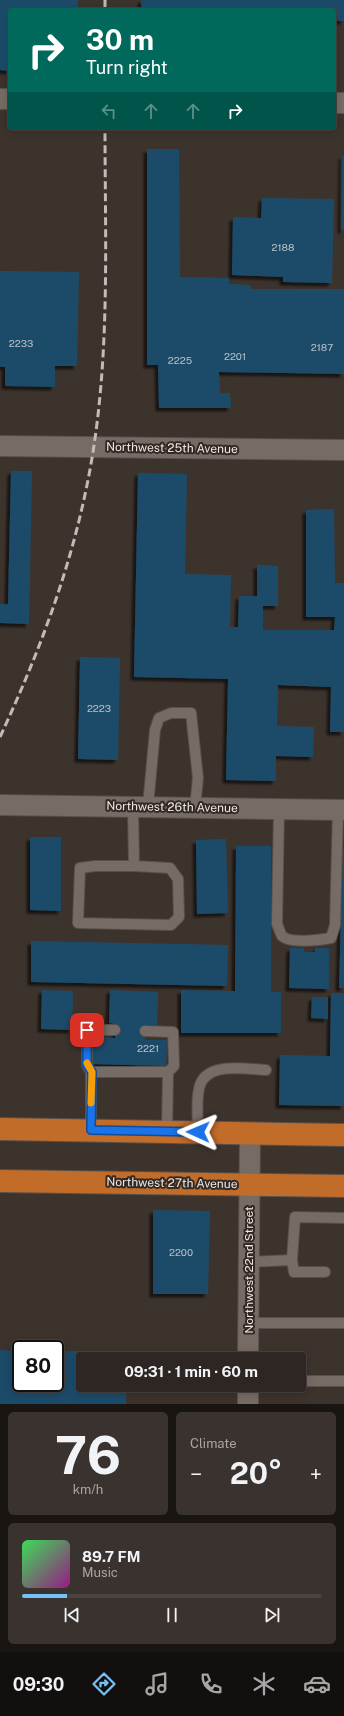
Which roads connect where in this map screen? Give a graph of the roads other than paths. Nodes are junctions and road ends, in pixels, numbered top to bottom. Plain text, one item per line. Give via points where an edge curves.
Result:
1 (0, 446) edge
2 (344, 450) edge
3 (0, 805) edge
4 (140, 806) junction
5 (195, 807) junction
6 (279, 809) junction
7 (341, 810) edge
8 (134, 866) junction
9 (115, 1030) dead end
10 (145, 1031) dead end
11 (266, 1070) dead end
12 (92, 1072) junction
13 (168, 1072) junction
14 (0, 1129) edge
15 (91, 1130) junction
16 (167, 1132) junction
17 (198, 1132) junction
18 (250, 1133) junction
19 (344, 1135) edge
20 (0, 1181) edge
21 (249, 1184) junction
22 (344, 1186) edge
23 (344, 1218) edge
24 (292, 1260) junction
25 (249, 1262) junction
26 (326, 1272) dead end
27 (248, 1323) junction
28 (344, 1323) edge
29 (248, 1352) edge
30 (306, 1381) edge
31 (344, 1381) edge
32 (248, 1392) edge
33 (248, 1404) edge

1 - 2 street, Northwest 25th Avenue
3 - 4 street, Northwest 26th Avenue
4 - 5 street, Northwest 26th Avenue
4 - 5 lane via 159,718 171,713 191,713 198,778
4 - 8 lane
5 - 6 street, Northwest 26th Avenue
6 - 7 street, Northwest 26th Avenue
6 - 7 lane via 277,924 282,936 289,940 331,938 335,925
8 - 8 lane via 170,868 178,879 178,917 171,925 78,923 80,868
9 - 12 lane via 104,1034 87,1030 87,1065
10 - 13 lane via 156,1036 173,1032 174,1066
11 - 17 lane via 218,1069 205,1077 199,1088
12 - 13 lane via 104,1068 154,1069
12 - 15 lane
13 - 16 lane
14 - 15 highway
15 - 16 highway
16 - 17 highway
17 - 18 highway
18 - 19 highway
18 - 21 street, Northwest 22nd Street
20 - 21 highway, Northwest 27th Avenue
21 - 22 highway, Northwest 27th Avenue
21 - 25 street, Northwest 22nd Street
23 - 24 lane via 296,1216
24 - 25 lane
24 - 26 lane via 294,1272
25 - 27 street, Northwest 22nd Street
27 - 28 lane
27 - 29 street, Northwest 22nd Street
30 - 31 lane
32 - 33 street

